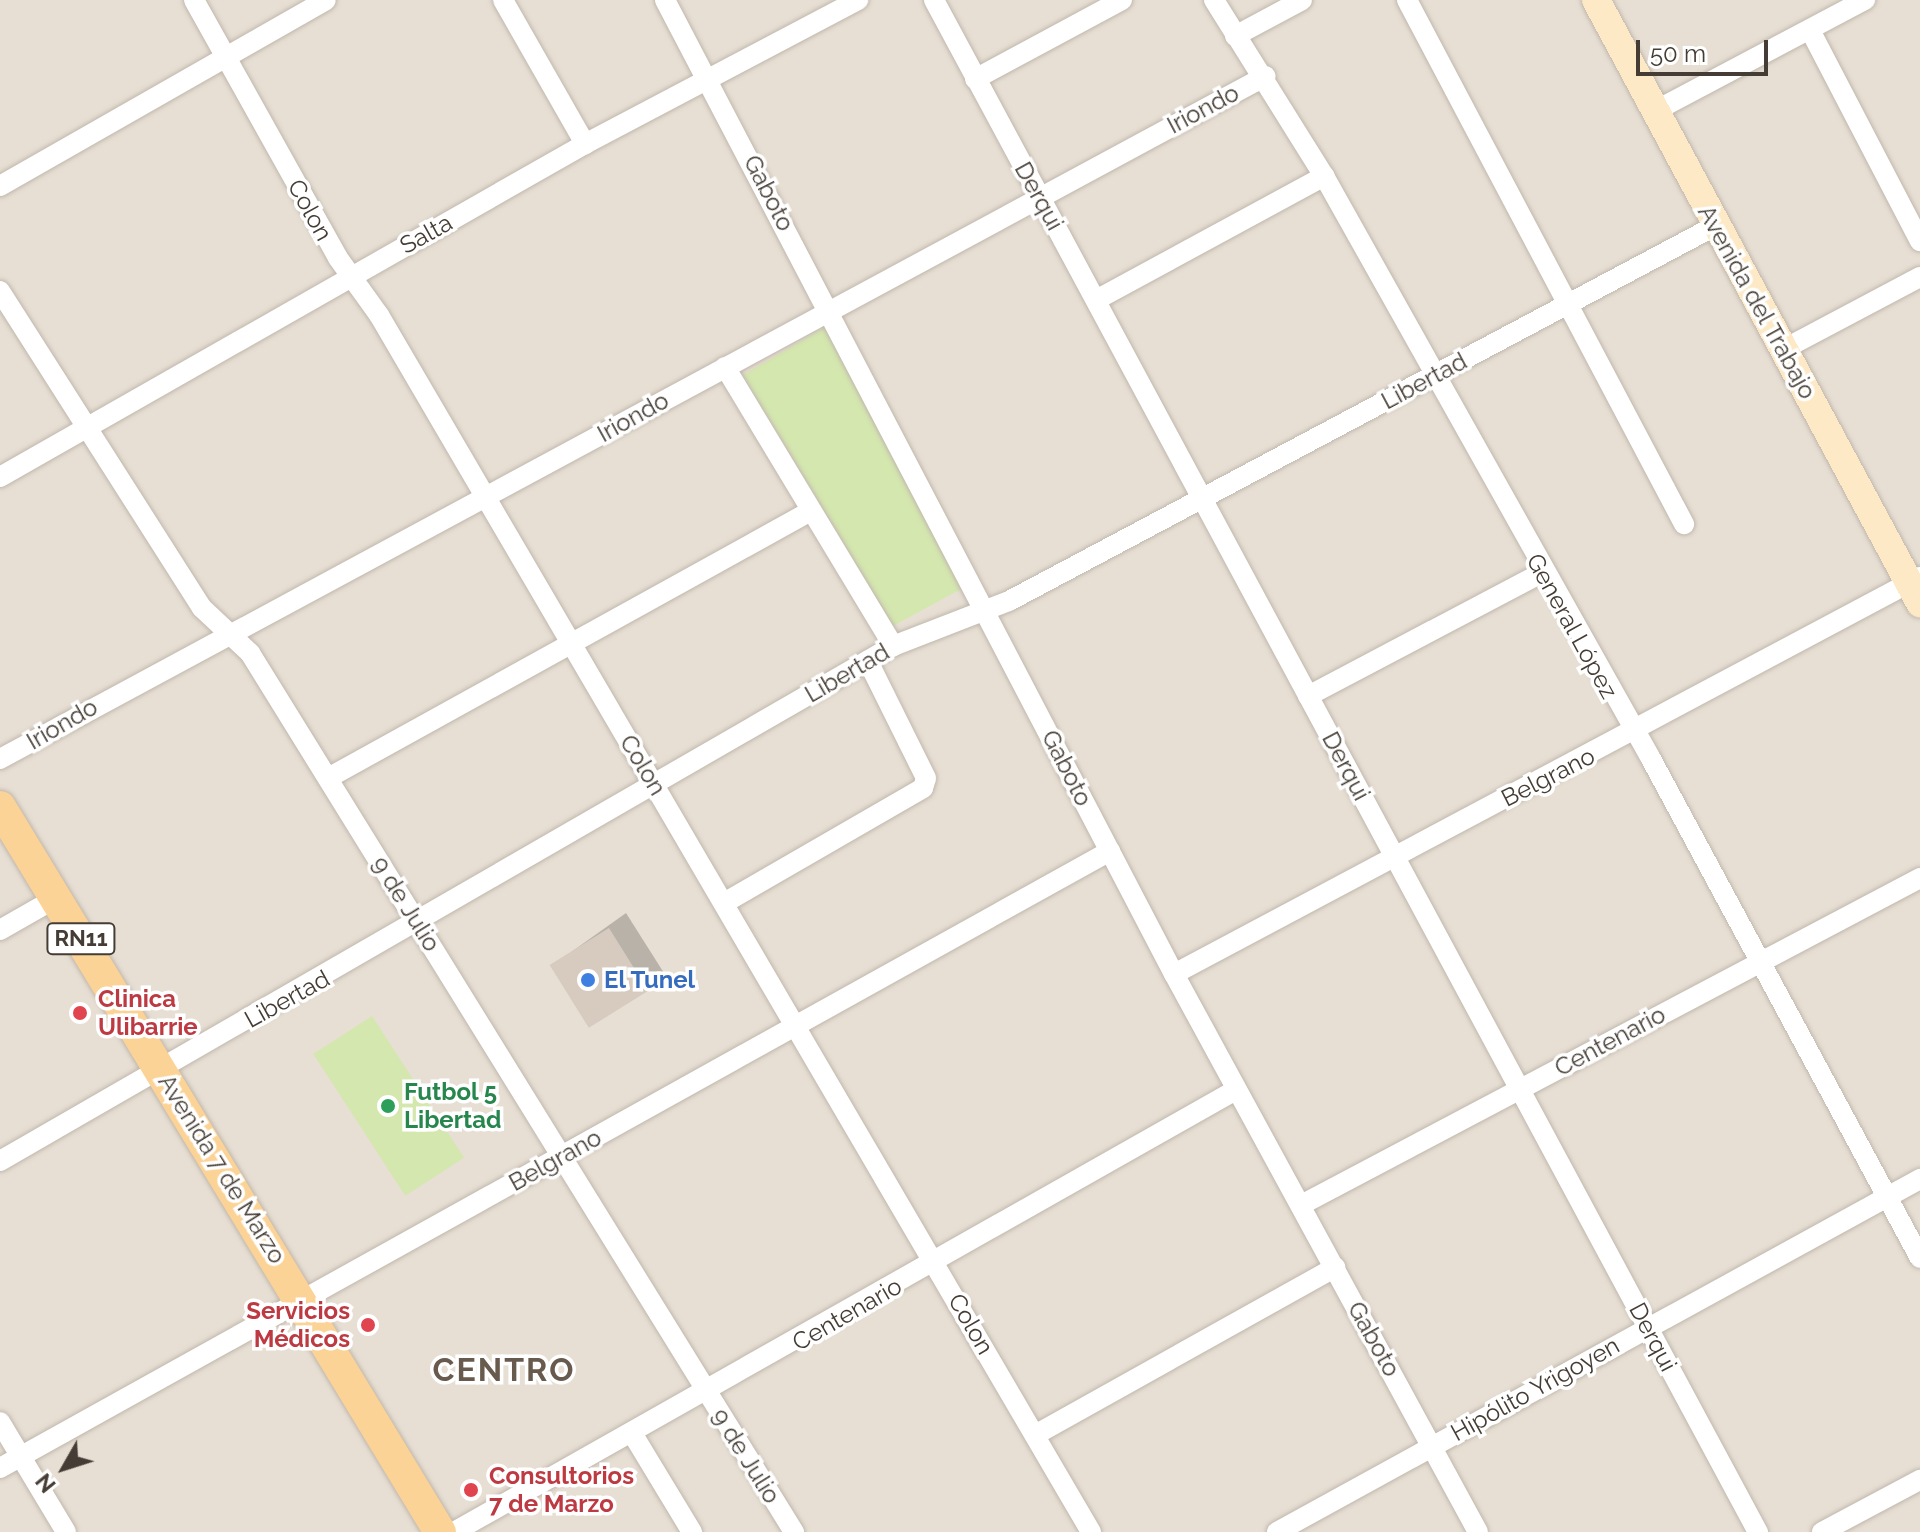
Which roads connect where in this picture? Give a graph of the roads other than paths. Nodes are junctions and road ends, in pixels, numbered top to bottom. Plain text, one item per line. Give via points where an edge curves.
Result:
1 (194, 0) edge
2 (326, 0) edge
3 (503, 0) edge
4 (665, 0) edge
5 (858, 0) edge
6 (934, 0) edge
7 (1122, 0) edge
8 (1214, 0) edge
9 (1302, 0) edge
10 (1407, 0) edge
11 (1596, 0) edge
12 (1865, 0) edge
13 (1810, 30) junction
14 (1235, 36) junction
15 (225, 57) junction
16 (1266, 76) junction
17 (709, 77) junction
18 (975, 79) junction
19 (1655, 111) junction
20 (585, 144) junction
21 (1324, 176) junction
22 (0, 186) edge
23 (1038, 195) junction
24 (1715, 226) junction
25 (1920, 241) edge
26 (352, 276) junction
27 (1920, 277) edge
28 (0, 291) edge
29 (1096, 300) junction
30 (1569, 304) junction
31 (829, 310) junction
32 (1784, 349) junction
33 (725, 367) junction
34 (1432, 376) junction
35 (85, 429) junction
36 (0, 477) edge
37 (1202, 498) junction
38 (485, 499) junction
39 (809, 512) junction
40 (1684, 524) dead end
41 (1541, 573) junction
42 (1916, 587) edge
43 (985, 607) junction
44 (224, 632) junction
45 (571, 643) junction
46 (893, 646) junction
47 (868, 661) junction
48 (1308, 696) junction
49 (1634, 733) junction
50 (0, 759) edge
51 (328, 778) junction
52 (655, 784) junction
53 (0, 807) edge
54 (1110, 851) junction
55 (1394, 856) junction
56 (1920, 878) edge
57 (56, 898) junction
58 (724, 903) junction
59 (419, 925) junction
60 (0, 930) edge
61 (1762, 962) junction
62 (1174, 974) junction
63 (795, 1023) junction
64 (161, 1070) junction
65 (1520, 1089) junction
66 (1236, 1090) junction
67 (561, 1157) junction
68 (0, 1161) edge
69 (1920, 1179) edge
70 (1888, 1196) junction
71 (1301, 1205) junction
72 (1920, 1258) edge
73 (936, 1263) junction
74 (1335, 1267) junction
75 (302, 1300) junction
76 (1648, 1328) junction
77 (708, 1393) junction
78 (0, 1422) edge
79 (632, 1433) junction
80 (1035, 1435) junction
81 (1432, 1446) junction
82 (21, 1457) junction
83 (0, 1468) edge
84 (1920, 1480) edge
85 (66, 1532) edge
86 (440, 1532) edge
87 (454, 1532) edge
88 (692, 1532) edge
89 (794, 1532) edge
90 (1091, 1532) edge
91 (1277, 1532) edge
92 (1478, 1532) edge
93 (1758, 1532) edge
94 (1822, 1532) edge

1 - 15 street, Colon
2 - 15 street
3 - 20 street
4 - 17 street, Gaboto
5 - 17 street, Salta
6 - 18 street, Derqui
7 - 18 street
8 - 14 street, General López
9 - 14 street
10 - 30 street
11 - 19 street, Avenida del Trabajo
12 - 13 street
13 - 19 street
13 - 25 street
14 - 16 street, General López
15 - 22 street
15 - 26 street, Colon
16 - 21 street, General López
16 - 23 street, Iriondo
17 - 20 street, Salta
17 - 31 street, Gaboto
18 - 23 street, Derqui
19 - 24 street, Avenida del Trabajo
20 - 26 street, Salta
21 - 29 street
21 - 34 street, General López
23 - 29 street, Derqui
23 - 31 street, Iriondo
24 - 30 street, Libertad
24 - 32 street, Avenida del Trabajo
26 - 35 street, Salta
26 - 38 street, Colon
27 - 32 street
28 - 35 street, 9 de Julio
29 - 37 street, Derqui
30 - 34 street, Libertad
30 - 40 street
31 - 33 street, Iriondo
31 - 43 street, Gaboto
32 - 42 street, Avenida del Trabajo
33 - 38 street, Iriondo
33 - 39 street
34 - 37 street, Libertad
34 - 41 street, General López
35 - 36 street, Salta
35 - 44 street, 9 de Julio
37 - 43 street, Libertad via 1009,601
37 - 48 street, Derqui
38 - 44 street, Iriondo
38 - 45 street, Colon
39 - 45 street
39 - 46 street
41 - 48 street
41 - 49 street, General López
42 - 49 street, Belgrano
43 - 46 street, Libertad
43 - 54 street, Gaboto
44 - 50 street, Iriondo
44 - 51 street, 9 de Julio via 250,653
45 - 51 street
45 - 52 street, Colon
46 - 47 street, Libertad
47 - 52 street, Libertad
47 - 58 street via 926,778 923,788
48 - 55 street, Derqui
49 - 55 street, Belgrano
49 - 61 street, General López
51 - 59 street, 9 de Julio
52 - 58 street, Colon
52 - 59 street, Libertad
53 - 57 main road, Avenida 7 de Marzo / RN11
54 - 62 street, Gaboto
54 - 63 street, Belgrano
55 - 62 street, Belgrano
55 - 65 street, Derqui
56 - 61 street, Centenario
57 - 60 street
57 - 64 main road, Avenida 7 de Marzo / RN11
58 - 63 street, Colon
59 - 64 street, Libertad
59 - 67 street, 9 de Julio
61 - 65 street, Centenario
61 - 70 street, General López
62 - 66 street, Gaboto
63 - 67 street, Belgrano
63 - 73 street, Colon
64 - 68 street, Libertad
64 - 75 main road, Avenida 7 de Marzo / RN11
65 - 71 street, Centenario
65 - 76 street, Derqui
66 - 71 street, Gaboto
66 - 73 street, Centenario
67 - 75 street, Belgrano
67 - 77 street, 9 de Julio
69 - 70 street, Hipólito Yrigoyen
70 - 72 street, General López
70 - 76 street, Hipólito Yrigoyen
71 - 74 street, Gaboto
73 - 77 street, Centenario
73 - 80 street, Colon
74 - 80 street
74 - 81 street, Gaboto
75 - 82 street, Belgrano
75 - 86 main road, Avenida 7 de Marzo / RN11
76 - 81 street, Hipólito Yrigoyen
76 - 93 street, Derqui
77 - 79 street, Centenario
77 - 89 street, 9 de Julio
78 - 82 street
79 - 87 street, Centenario
79 - 88 street
80 - 90 street, Colon
81 - 91 street, Hipólito Yrigoyen
81 - 92 street, Gaboto
82 - 83 street, Belgrano
82 - 85 street
84 - 94 street

